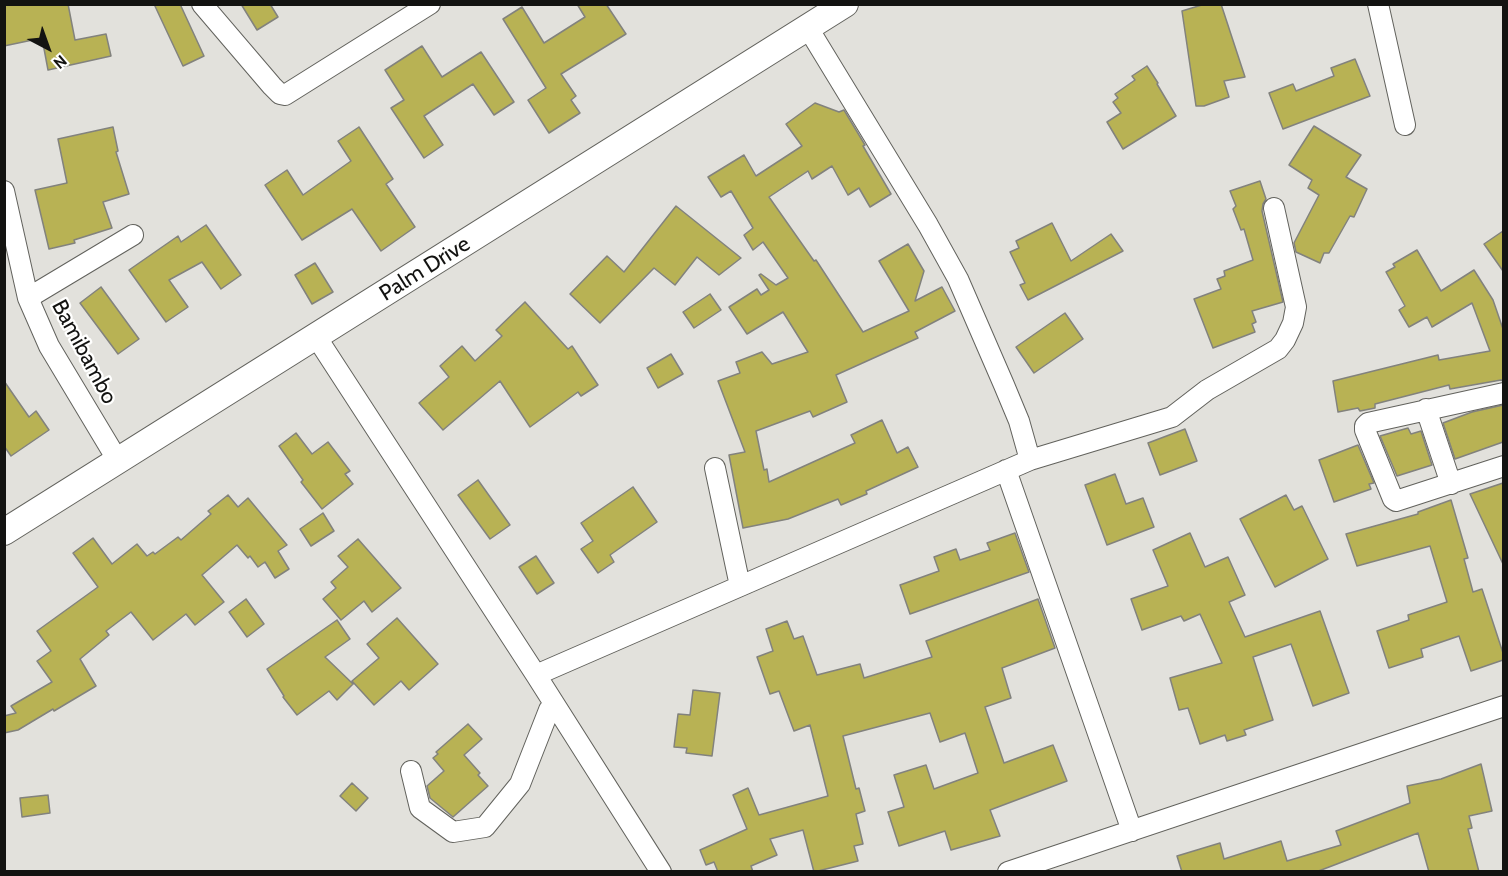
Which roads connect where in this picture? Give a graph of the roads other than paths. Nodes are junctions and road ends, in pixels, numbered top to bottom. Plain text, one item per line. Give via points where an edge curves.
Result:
1 (202, 4) edge
2 (430, 4) edge
3 (845, 4) edge
4 (1378, 4) edge
5 (808, 28) junction
6 (1405, 125) dead end
7 (4, 191) edge
8 (1274, 208) dead end
9 (133, 235) dead end
10 (28, 298) junction
11 (316, 338) junction
12 (1503, 393) edge
13 (1426, 409) junction
14 (1030, 460) junction
15 (118, 461) junction
16 (1503, 466) edge
17 (715, 468) dead end
18 (1006, 470) junction
19 (1451, 483) junction
20 (4, 532) edge
21 (740, 586) junction
22 (536, 675) junction
23 (555, 705) junction
24 (1503, 706) edge
25 (411, 771) dead end
26 (1132, 831) junction
27 (661, 872) edge
28 (1008, 872) edge

1 - 2 street via 272,86 285,95
3 - 5 street, Palm Drive
4 - 6 street
5 - 11 street, Palm Drive
5 - 14 street via 958,279 1019,421
7 - 10 street, Bamibambo
8 - 14 street via 1296,307 1286,340 1278,349 1207,390 1172,417
9 - 10 street
10 - 15 street, Bamibambo via 49,346
11 - 15 street, Palm Drive
11 - 22 street
12 - 13 street
13 - 19 street
13 - 19 street via 1368,423 1365,430 1396,501
14 - 18 street
15 - 20 street, Palm Drive
16 - 19 street
17 - 21 street
18 - 21 street
18 - 26 street
21 - 22 street
22 - 23 street
23 - 25 street via 549,710 520,784 485,827 453,832 420,808
23 - 27 street
24 - 26 street
26 - 28 street

